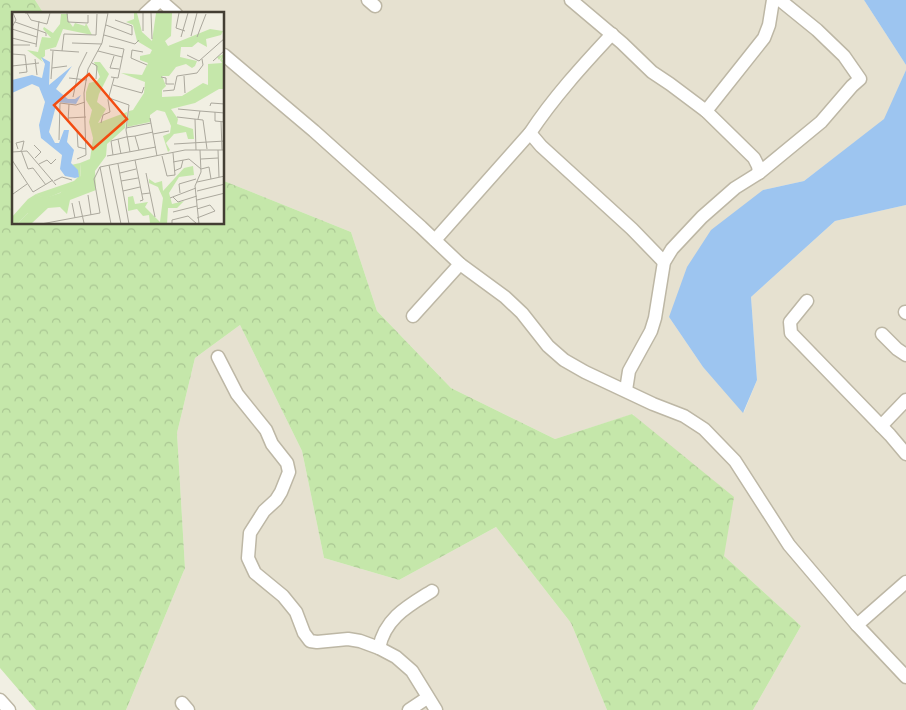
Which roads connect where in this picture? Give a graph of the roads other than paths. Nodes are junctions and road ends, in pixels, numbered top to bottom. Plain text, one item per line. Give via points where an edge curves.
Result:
1 (160, 0) edge
2 (571, 0) edge
3 (773, 0) edge
4 (780, 0) edge
5 (147, 12) edge
6 (174, 12) edge
7 (612, 34) junction
8 (225, 56) edge
9 (706, 111) junction
10 (530, 133) junction
11 (759, 172) junction
12 (435, 240) junction
13 (664, 262) junction
14 (460, 264) junction
15 (806, 301) dead end
16 (413, 316) dead end
17 (882, 334) dead end
18 (906, 355) edge
19 (218, 357) dead end
20 (626, 390) junction
21 (906, 400) edge
22 (881, 426) junction
23 (906, 454) edge
24 (906, 582) edge
25 (432, 591) dead end
26 (857, 625) junction
27 (379, 648) junction
28 (906, 677) edge
29 (427, 698) junction
30 (0, 700) edge
31 (9, 710) edge
32 (409, 710) edge
33 (436, 710) edge

1 - 5 street
1 - 6 street
2 - 7 street
3 - 9 street via 764,38
4 - 11 street via 844,56 860,79 821,122
7 - 9 street via 652,72
7 - 10 street via 592,54
8 - 12 street
9 - 11 street via 754,158
10 - 12 street
10 - 13 street
11 - 13 street via 702,217
12 - 14 street
13 - 20 street via 655,318 629,371
14 - 16 street
14 - 20 street via 505,297 564,360
15 - 22 street via 790,322 790,332
17 - 18 street
19 - 27 street via 237,394 266,430 287,463 289,472 282,492 250,533 248,558 255,573 283,596 296,612 310,640 348,639
20 - 26 street via 684,416 704,429 735,461 789,546
21 - 22 street
22 - 23 street
24 - 26 street
25 - 27 street via 393,618 384,631
26 - 28 street
27 - 29 street via 406,664
29 - 32 street
29 - 33 street
30 - 31 street

